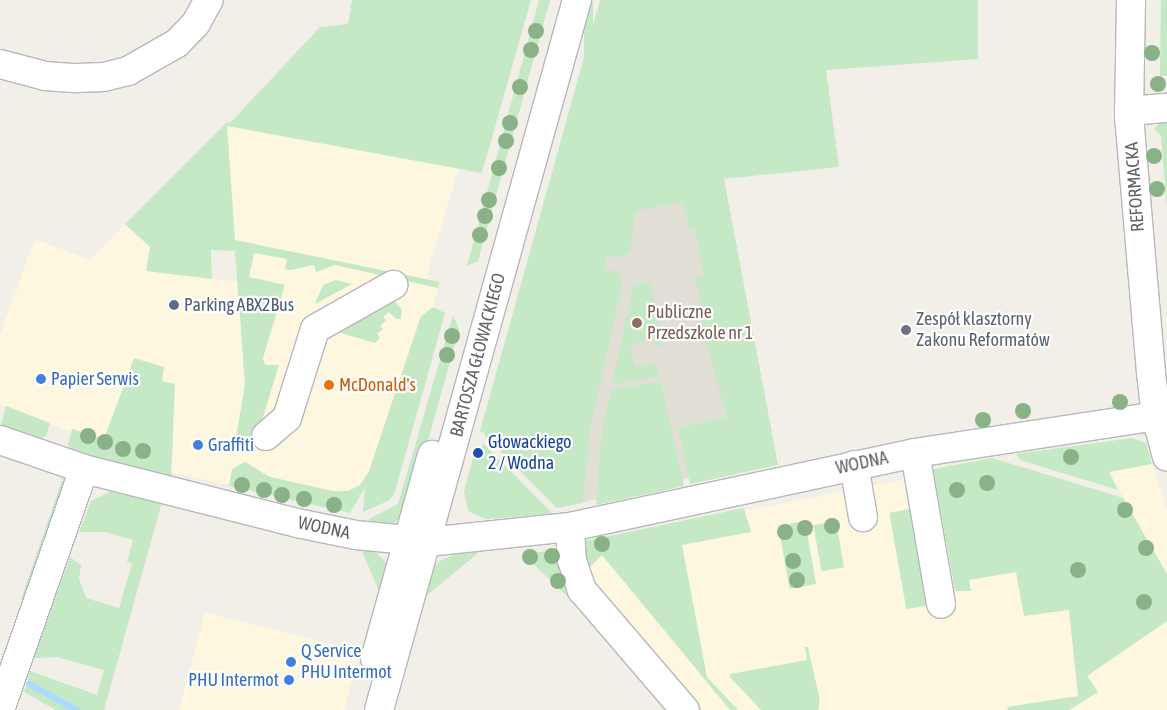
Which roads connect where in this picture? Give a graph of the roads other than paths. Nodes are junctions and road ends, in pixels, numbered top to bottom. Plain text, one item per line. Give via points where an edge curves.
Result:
1 (209, 0) edge
2 (557, 0) edge
3 (576, 0) edge
4 (1131, 0) edge
5 (0, 64) edge
6 (1167, 108) edge
7 (1129, 111) junction
8 (384, 282) dead end
9 (1159, 372) edge
10 (1156, 416) junction
11 (266, 436) dead end
12 (0, 440) edge
13 (915, 453) junction
14 (1167, 457) edge
15 (854, 465) junction
16 (84, 469) junction
17 (863, 517) dead end
18 (570, 527) junction
19 (417, 542) junction
20 (941, 604) dead end
21 (0, 710) edge
22 (361, 710) edge
23 (379, 710) edge
24 (686, 710) edge

1 - 5 street via 196,23 177,43 128,70 104,77 76,78 46,76
2 - 19 street, BARTOSZA GŁOWACKIEGO
3 - 19 street, BARTOSZA GŁOWACKIEGO
4 - 7 street, REFORMACKA
6 - 7 street
7 - 9 street, REFORMACKA
8 - 11 street via 315,329 287,418
9 - 10 street, REFORMACKA
10 - 13 street, WODNA
10 - 14 street, REFORMACKA
12 - 16 street, WODNA
13 - 15 street, WODNA
13 - 20 street
15 - 17 street
15 - 18 street, WODNA
16 - 19 street, WODNA via 296,523
16 - 21 street
18 - 19 street, WODNA
18 - 24 street via 572,560 582,590
19 - 22 street, BARTOSZA GŁOWACKIEGO
19 - 23 street, BARTOSZA GŁOWACKIEGO

